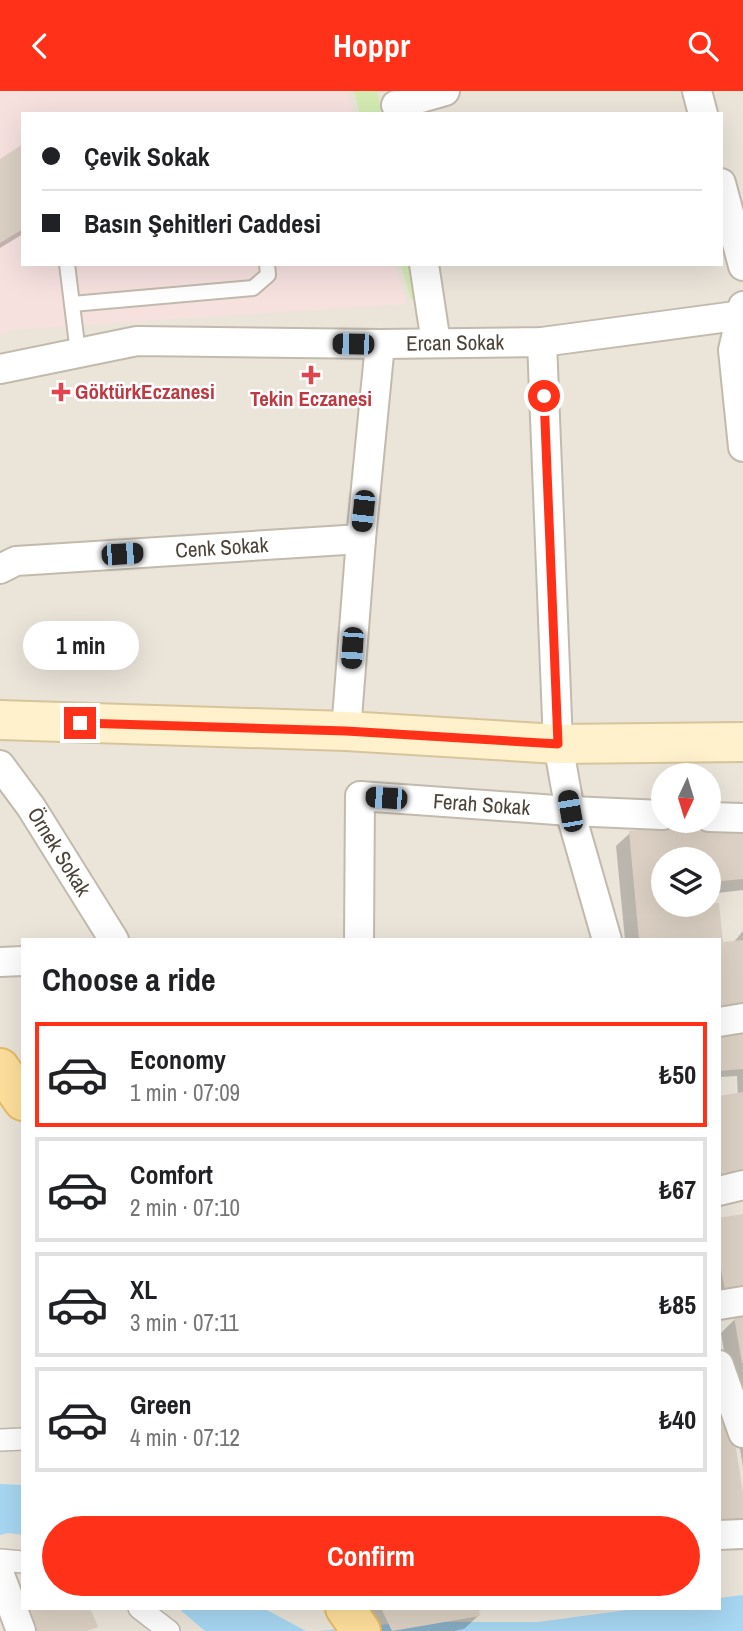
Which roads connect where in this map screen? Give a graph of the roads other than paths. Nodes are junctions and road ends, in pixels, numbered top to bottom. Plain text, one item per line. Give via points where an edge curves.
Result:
1 (444, 91) edge
2 (697, 91) edge
3 (396, 103) edge
4 (702, 112) edge
5 (723, 191) edge
6 (67, 266) edge
7 (267, 266) edge
8 (424, 266) edge
9 (743, 266) edge
10 (72, 304) junction
11 (742, 312) edge
12 (436, 342) junction
13 (542, 342) junction
14 (380, 344) junction
15 (78, 353) junction
16 (0, 369) edge
17 (743, 447) edge
18 (360, 538) junction
19 (0, 569) edge
20 (0, 720) edge
21 (346, 731) junction
22 (743, 742) edge
23 (558, 744) junction
24 (0, 765) edge
25 (570, 811) junction
26 (651, 814) edge
27 (721, 817) edge
28 (743, 818) edge
29 (113, 938) edge
30 (359, 938) edge
31 (606, 938) edge
32 (21, 961) edge
33 (0, 962) edge
34 (743, 1018) edge
35 (721, 1022) edge
36 (0, 1068) edge
37 (21, 1098) edge
38 (743, 1185) edge
39 (721, 1190) edge
40 (743, 1301) edge
41 (721, 1305) edge
42 (721, 1371) edge
43 (743, 1433) edge
44 (21, 1439) edge
45 (0, 1440) edge
46 (743, 1534) edge
47 (721, 1535) edge
48 (0, 1560) edge
49 (21, 1562) edge
50 (0, 1576) edge
51 (142, 1610) edge
52 (21, 1631) edge
53 (169, 1631) edge

1 - 3 street
2 - 4 street
5 - 9 street
6 - 10 lane
7 - 10 lane via 268,275 253,288
8 - 12 street
10 - 15 lane
11 - 13 street, Ercan Sokak
11 - 17 street via 733,350
12 - 13 street, Ercan Sokak
12 - 14 street, Ercan Sokak
13 - 23 street
14 - 15 street, Ercan Sokak via 137,341
14 - 18 street
15 - 16 street, Ercan Sokak
18 - 19 street, Cenk Sokak via 16,561
18 - 21 street
20 - 21 main road
21 - 23 main road
22 - 23 main road
23 - 25 street
24 - 29 street, Örnek Sokak
25 - 26 street, Ferah Sokak
25 - 30 street, Ferah Sokak via 360,796
25 - 31 street
27 - 28 street
32 - 33 street
34 - 35 street
36 - 37 main road
38 - 39 street
40 - 41 street
42 - 43 street
44 - 45 street
46 - 47 street
48 - 49 street
50 - 52 street
51 - 53 street

